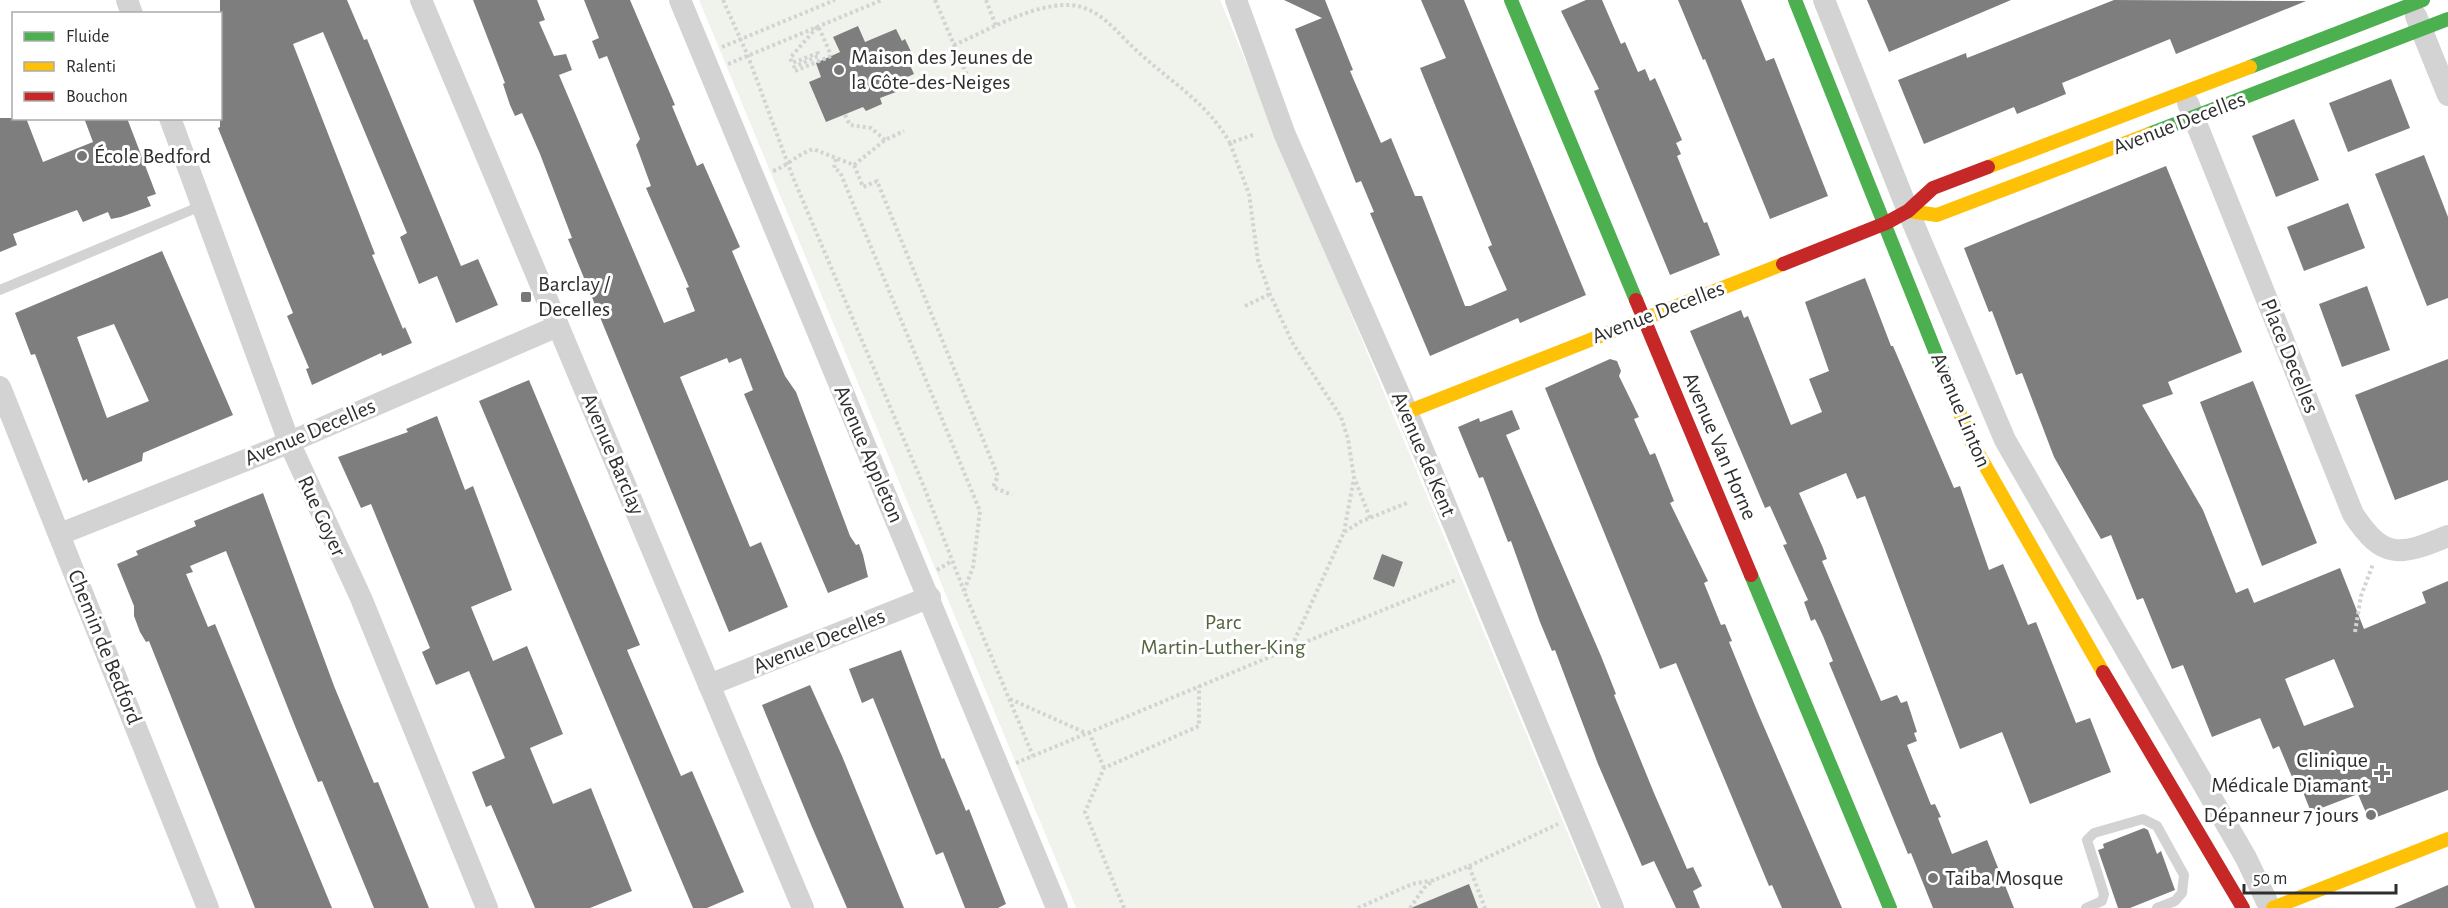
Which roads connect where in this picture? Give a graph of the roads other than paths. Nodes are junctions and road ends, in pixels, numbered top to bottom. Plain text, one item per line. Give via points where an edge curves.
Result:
1 (421, 0) edge
2 (680, 0) edge
3 (1236, 0) edge
4 (1511, 0) edge
5 (1795, 0) edge
6 (1824, 0) edge
7 (2415, 1) edge
8 (2448, 19) edge
9 (2421, 29) junction
10 (2183, 94) junction
11 (2448, 95) edge
12 (2195, 118) junction
13 (171, 120) edge
14 (201, 206) junction
15 (1908, 211) junction
16 (1886, 224) junction
17 (0, 290) edge
18 (1643, 317) junction
19 (558, 326) junction
20 (0, 387) edge
21 (1407, 412) junction
22 (289, 442) junction
23 (60, 534) junction
24 (2448, 536) edge
25 (930, 597) junction
26 (709, 686) junction
27 (2189, 788) junction
28 (2448, 839) edge
29 (208, 908) edge
30 (487, 908) edge
31 (803, 908) edge
32 (1057, 908) edge
33 (1613, 908) edge
34 (1890, 908) edge
35 (2086, 908) edge
36 (2157, 908) edge
37 (2243, 908) edge
38 (2272, 908) edge

1 - 19 street, Avenue Barclay
2 - 25 street, Avenue Appleton
3 - 21 street, Avenue de Kent via 1285,135
4 - 18 street, Avenue Van Horne
5 - 16 street, Avenue Linton
6 - 15 street, Avenue Linton
7 - 9 street
7 - 10 street, Avenue Decelles
8 - 9 street, Avenue Decelles
9 - 11 street
9 - 12 street, Avenue Decelles
10 - 12 street, Place Decelles
10 - 15 street, Avenue Decelles via 1933,188
12 - 15 street, Avenue Decelles via 1937,215
12 - 24 street, Place Decelles via 2353,514 2368,536 2395,551 2421,548
13 - 14 street, Rue Goyer
14 - 17 lane
14 - 22 street, Rue Goyer
15 - 16 street, Avenue Decelles
15 - 27 street, Avenue Linton via 2005,440
16 - 18 street, Avenue Decelles
16 - 27 street, Avenue Linton via 1971,441
18 - 21 street, Avenue Decelles
18 - 34 street, Avenue Van Horne
19 - 22 street, Avenue Decelles
19 - 26 street, Avenue Barclay
20 - 23 street, Chemin de Bedford
21 - 33 street, Avenue de Kent
22 - 23 street, Avenue Decelles
22 - 30 street, Rue Goyer via 361,598
23 - 29 street, Chemin de Bedford
25 - 26 street, Avenue Decelles
25 - 32 street, Avenue Appleton
26 - 31 street, Avenue Barclay
27 - 37 street, Avenue Linton
27 - 38 street, Avenue Linton via 2252,869
28 - 38 street
35 - 36 lane via 2102,901 2104,894 2087,840 2094,833 2144,819 2157,826 2184,875 2182,893 2175,901

